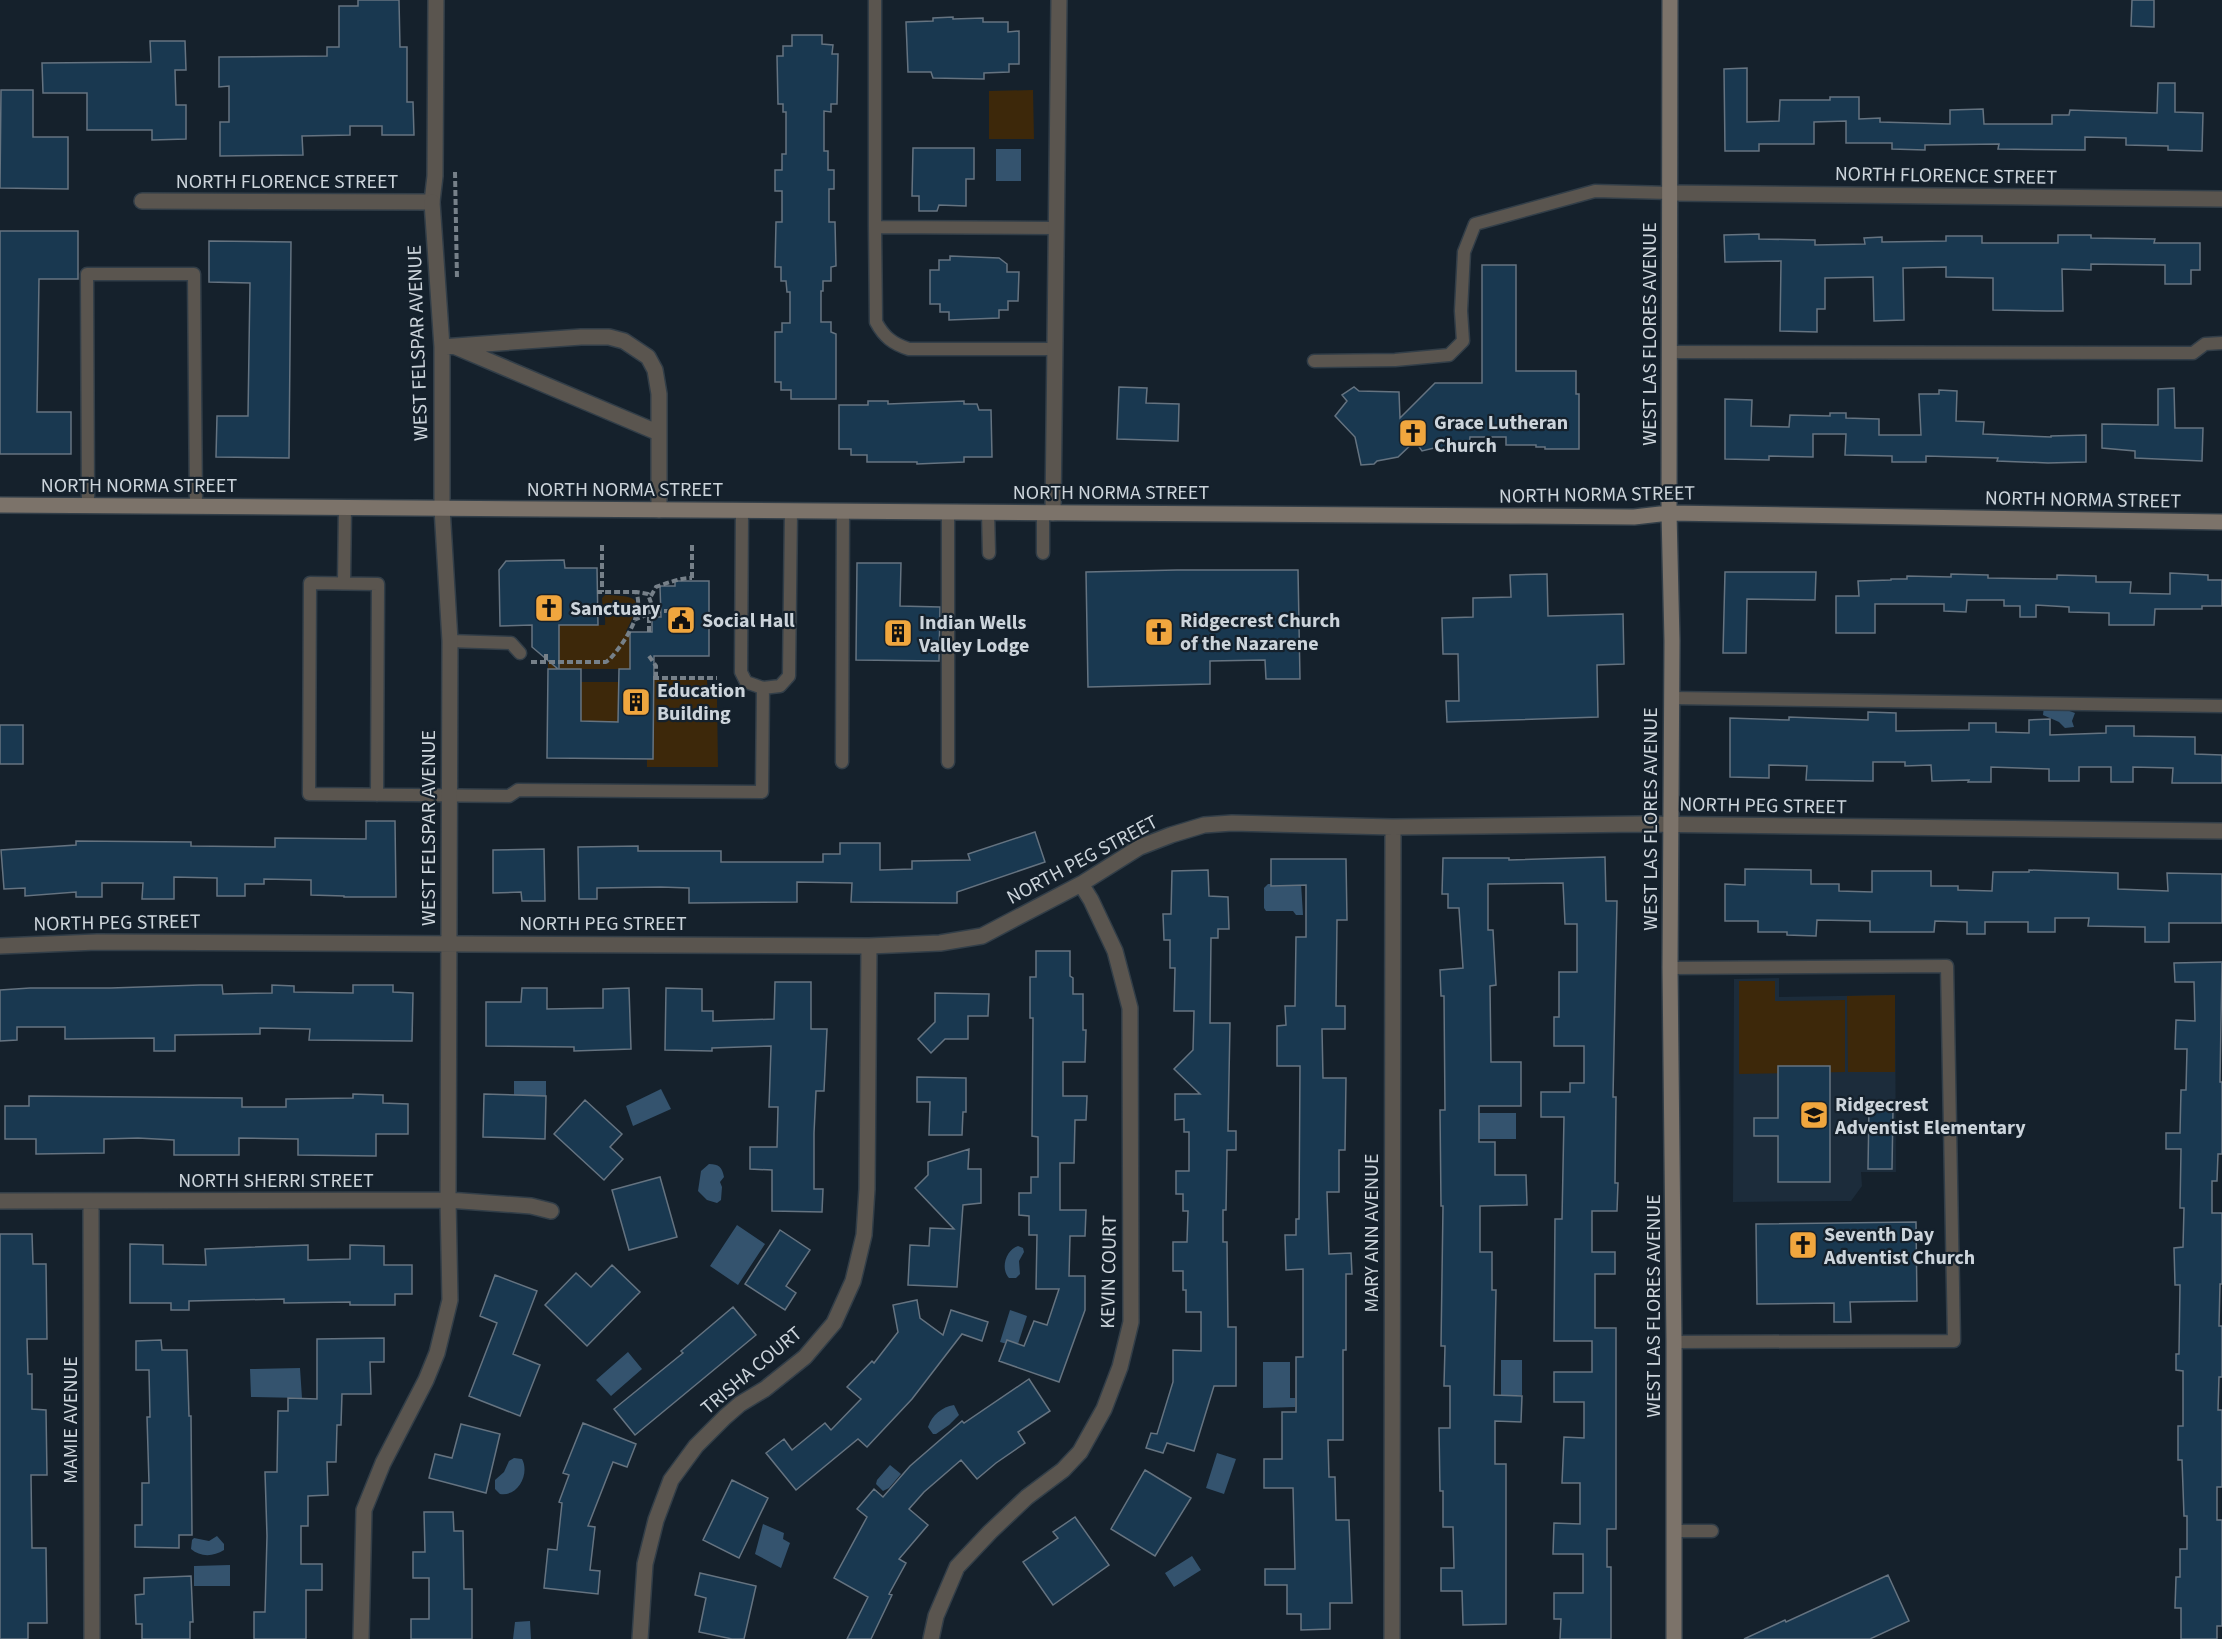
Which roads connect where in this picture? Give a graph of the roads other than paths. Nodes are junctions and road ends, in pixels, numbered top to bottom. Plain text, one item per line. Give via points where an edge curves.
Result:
1 (436, 0) edge
2 (875, 0) edge
3 (1059, 0) edge
4 (1670, 0) edge
5 (1670, 193) junction
6 (2222, 199) edge
7 (142, 201) dead end
8 (432, 202) junction
9 (875, 227) junction
10 (1055, 228) junction
11 (2222, 343) edge
12 (448, 347) junction
13 (1054, 349) junction
14 (1669, 352) junction
15 (1314, 361) dead end
16 (659, 433) junction
17 (0, 505) edge
18 (88, 506) junction
19 (196, 506) junction
20 (345, 507) junction
21 (442, 508) junction
22 (659, 510) junction
23 (742, 510) junction
24 (791, 511) junction
25 (843, 511) junction
26 (948, 512) junction
27 (988, 512) junction
28 (1048, 513) junction
29 (1669, 513) junction
30 (2222, 522) edge
31 (989, 552) dead end
32 (1043, 553) dead end
33 (344, 583) junction
34 (450, 641) junction
35 (520, 653) dead end
36 (763, 688) junction
37 (1671, 698) junction
38 (2222, 706) edge
39 (842, 762) dead end
40 (948, 762) dead end
41 (377, 795) junction
42 (449, 796) junction
43 (1671, 825) junction
44 (1393, 827) junction
45 (2222, 831) edge
46 (1081, 884) junction
47 (448, 943) junction
48 (0, 946) edge
49 (869, 946) junction
50 (1670, 968) junction
51 (448, 1200) junction
52 (0, 1201) edge
53 (91, 1202) junction
54 (551, 1211) dead end
55 (1674, 1342) junction
56 (1674, 1531) junction
57 (1712, 1531) dead end
58 (92, 1639) edge
59 (361, 1639) edge
60 (640, 1639) edge
61 (931, 1639) edge
62 (1392, 1639) edge
63 (1674, 1639) edge

1 - 8 street, WEST FELSPAR AVENUE
2 - 9 lane
3 - 10 street
4 - 5 main road, WEST LAS FLORES AVENUE
5 - 6 street, NORTH FLORENCE STREET
5 - 14 main road, WEST LAS FLORES AVENUE
5 - 15 lane via 1595,191 1474,224 1464,252 1463,341 1449,355
7 - 8 street, NORTH FLORENCE STREET
8 - 12 street, WEST FELSPAR AVENUE
9 - 10 lane
9 - 13 lane via 876,322 882,334 895,344 909,349
10 - 13 street
11 - 14 lane via 2205,344 2193,354
12 - 16 street
12 - 16 street via 581,337 624,340 648,357 654,370
12 - 21 street, WEST FELSPAR AVENUE
13 - 28 street
14 - 29 main road, WEST LAS FLORES AVENUE
16 - 22 street
17 - 18 main road, NORTH NORMA STREET
18 - 19 main road, NORTH NORMA STREET
18 - 19 lane via 87,274 194,274
19 - 20 main road, NORTH NORMA STREET
20 - 21 main road, NORTH NORMA STREET
20 - 33 lane
21 - 22 main road, NORTH NORMA STREET
21 - 34 street, WEST FELSPAR AVENUE
22 - 23 main road, NORTH NORMA STREET
23 - 24 main road, NORTH NORMA STREET
23 - 36 lane via 741,672 746,682
24 - 25 main road, NORTH NORMA STREET
24 - 36 lane via 789,676 780,686
25 - 26 main road, NORTH NORMA STREET
25 - 39 lane
26 - 27 main road, NORTH NORMA STREET
26 - 40 lane
27 - 28 main road, NORTH NORMA STREET
27 - 31 lane
28 - 29 main road, NORTH NORMA STREET via 1634,517
28 - 32 lane
29 - 30 main road, NORTH NORMA STREET
29 - 37 main road, WEST LAS FLORES AVENUE
33 - 41 lane via 378,584
33 - 41 lane via 310,583 309,794
34 - 35 lane via 511,643
34 - 42 street, WEST FELSPAR AVENUE
36 - 42 lane via 762,792 518,790 509,796
37 - 38 lane
37 - 43 main road, WEST LAS FLORES AVENUE
41 - 42 lane
42 - 47 street, WEST FELSPAR AVENUE
43 - 44 street, NORTH PEG STREET
43 - 45 street, NORTH PEG STREET
43 - 50 main road, WEST LAS FLORES AVENUE
44 - 46 street, NORTH PEG STREET via 1204,825 1140,847
44 - 62 street, MARY ANN AVENUE
46 - 49 street, NORTH PEG STREET via 982,936 940,943
46 - 61 street, KEVIN COURT via 1115,951 1130,1008 1131,1322 1104,1408 1080,1452 997,1525 957,1567 936,1616
47 - 48 street, NORTH PEG STREET via 96,942
47 - 49 street, NORTH PEG STREET
47 - 51 street, WEST FELSPAR AVENUE
49 - 60 street, TRISHA COURT via 867,1189 864,1235 854,1281 834,1323 805,1357 725,1417 696,1446 671,1480 645,1564
50 - 55 main road, WEST LAS FLORES AVENUE
50 - 55 lane via 1947,966 1954,1341
51 - 53 street, NORTH SHERRI STREET
51 - 54 street, NORTH SHERRI STREET
51 - 59 street, WEST FELSPAR AVENUE via 450,1300 437,1353 383,1462 364,1510
52 - 53 street, NORTH SHERRI STREET
53 - 58 street, MAMIE AVENUE
55 - 56 main road, WEST LAS FLORES AVENUE
56 - 57 lane
56 - 63 main road, WEST LAS FLORES AVENUE

